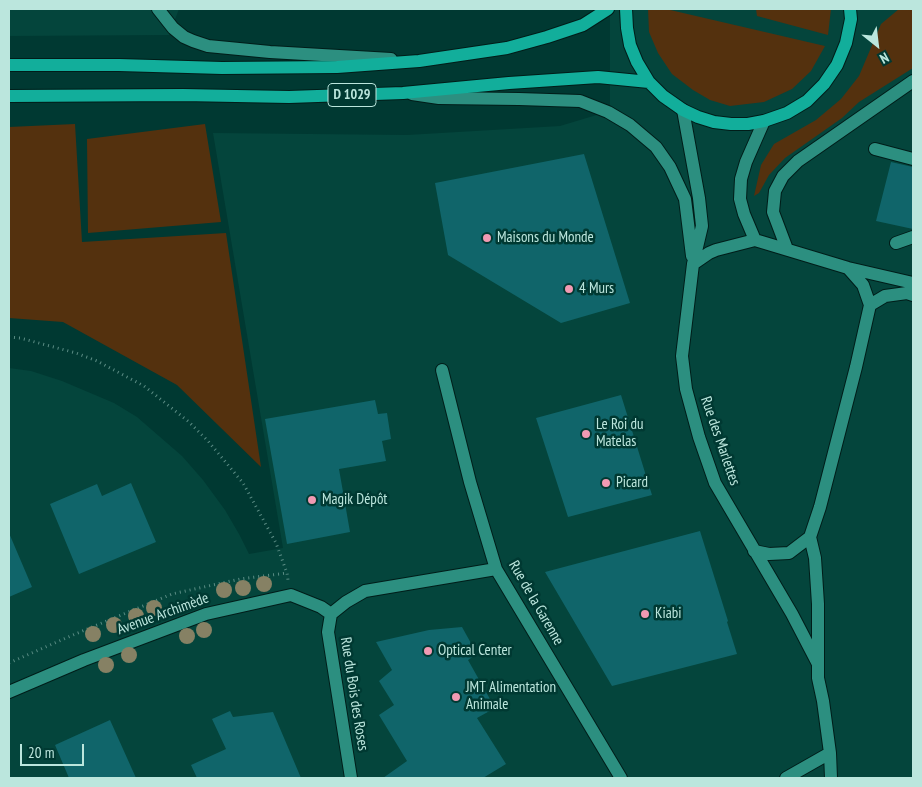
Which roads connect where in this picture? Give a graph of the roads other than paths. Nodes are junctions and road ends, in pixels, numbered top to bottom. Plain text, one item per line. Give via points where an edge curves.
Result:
1 (158, 9) edge
2 (608, 9) edge
3 (626, 9) edge
4 (861, 9) edge
5 (850, 14) edge
6 (419, 61) junction
7 (12, 65) edge
8 (913, 81) edge
9 (650, 82) junction
10 (402, 93) junction
11 (9, 96) edge
12 (683, 110) junction
13 (764, 121) junction
14 (875, 149) dead end
15 (913, 159) edge
16 (913, 238) edge
17 (755, 240) junction
18 (896, 243) dead end
19 (787, 249) junction
20 (693, 264) junction
21 (848, 268) junction
22 (913, 283) edge
23 (913, 295) edge
24 (870, 305) junction
25 (442, 370) dead end
26 (810, 536) junction
27 (754, 550) junction
28 (496, 569) junction
29 (331, 614) junction
30 (818, 664) junction
31 (9, 692) edge
32 (830, 753) junction
33 (351, 778) edge
34 (621, 778) edge
35 (786, 778) edge
36 (832, 778) edge

1 - 6 street via 173,28 208,46
2 - 6 main road, D 1029 via 583,25 548,37 507,48
3 - 9 main road via 630,45
4 - 5 main road
5 - 13 main road via 846,43 824,84 807,101
6 - 7 main road, D 1029 via 328,67
8 - 19 street via 798,161 783,176 775,191 773,212
9 - 10 main road, D 1029 via 598,76
9 - 12 main road
10 - 11 main road, D 1029 via 289,97
10 - 20 street via 439,98 580,101 608,112 656,147 670,166 685,199
12 - 13 main road via 714,122 748,124
12 - 20 street via 702,226
13 - 17 street via 746,162 740,199
14 - 15 street
16 - 18 street
17 - 19 street
17 - 20 street via 716,250
19 - 21 street
20 - 27 street, Rue des Marlettes via 682,356 686,389 715,483
21 - 22 street
21 - 24 street via 863,285
23 - 24 street via 885,296
24 - 26 street
25 - 28 street, Rue de la Garenne
26 - 27 street via 789,553 769,554
26 - 30 street, Rue des Marlettes via 818,604
27 - 30 street, Rue des Marlettes
28 - 29 street via 364,591
28 - 34 street, Rue de la Garenne
29 - 31 street, Avenue Archimède via 291,595 206,614
29 - 33 street, Rue du Bois des Roses via 328,632
30 - 32 street, Rue des Marlettes
32 - 35 street
32 - 36 street, Rue des Marlettes

